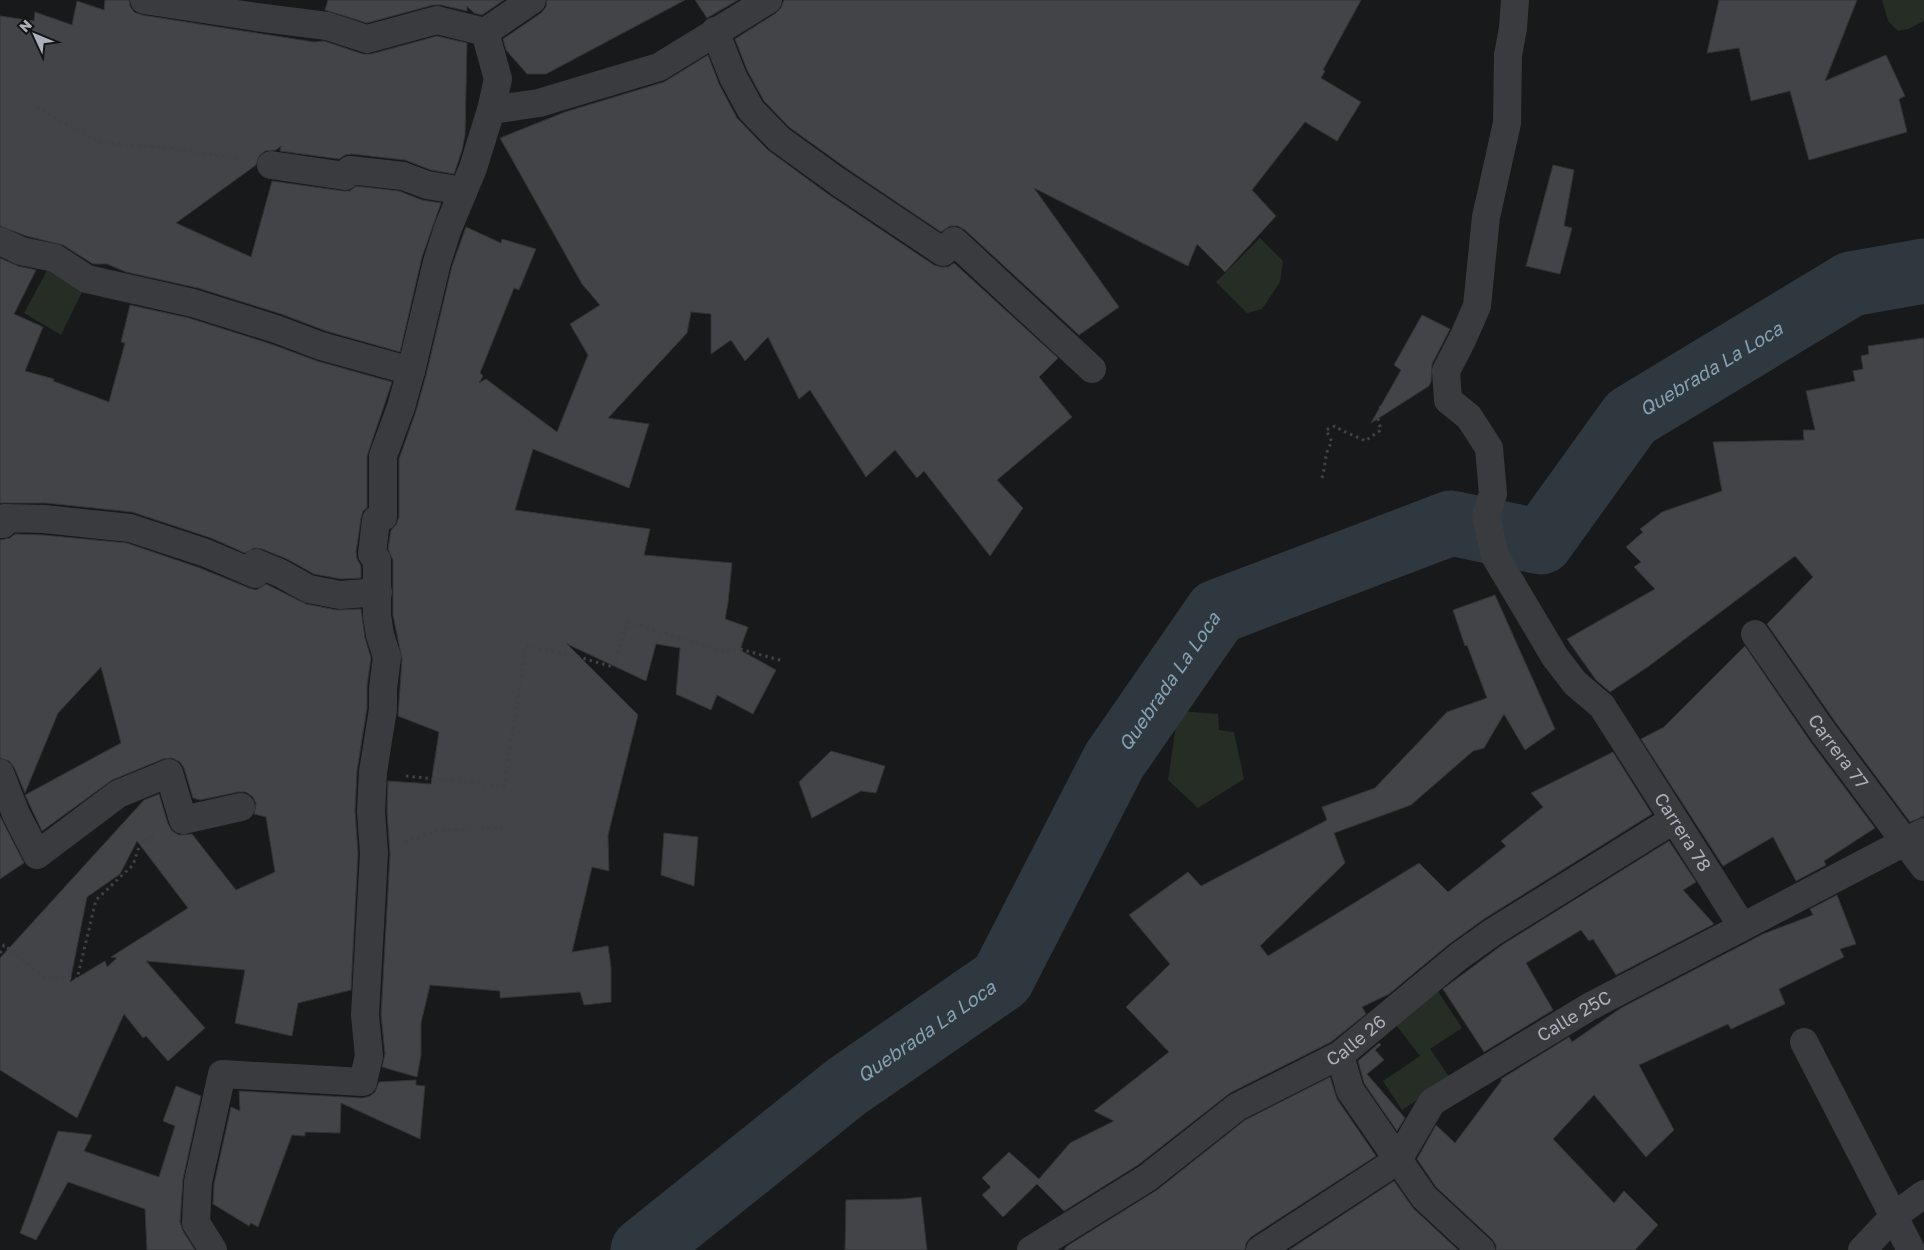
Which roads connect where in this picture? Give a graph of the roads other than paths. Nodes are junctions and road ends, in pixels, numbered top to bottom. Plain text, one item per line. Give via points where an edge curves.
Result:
1 (144, 0) edge
2 (532, 0) edge
3 (768, 0) edge
4 (1516, 0) edge
5 (715, 30) junction
6 (485, 32) junction
7 (491, 110) junction
8 (271, 165) road end
9 (462, 194) junction
10 (0, 241) edge
11 (1092, 369) dead end
12 (411, 371) junction
13 (0, 524) edge
14 (378, 592) junction
15 (1755, 634) dead end
16 (0, 773) edge
17 (241, 807) dead end
18 (1673, 820) junction
19 (1914, 837) edge
20 (1924, 867) edge
21 (1742, 926) junction
22 (1804, 1042) dead end
23 (1340, 1055) junction
24 (1398, 1160) junction
25 (1924, 1194) edge
26 (1894, 1216) junction
27 (1477, 1249) edge
28 (212, 1250) edge
29 (1031, 1250) edge
30 (1260, 1250) edge
31 (1862, 1250) edge
32 (1911, 1250) edge

1 - 6 street via 327,26 367,39 436,20
2 - 6 street
3 - 5 street
4 - 18 street, Carrera 78 via 1508,55 1506,123 1486,217 1477,306 1446,371 1448,400 1469,417 1489,448 1493,494 1486,516 1495,556 1554,657 1575,683 1602,706
5 - 7 street via 659,66 539,103
5 - 11 street via 733,77 751,110 779,138 943,252 954,241
6 - 7 street via 498,79
7 - 9 street
8 - 9 street via 345,176 350,170 386,173
9 - 12 street via 437,262
10 - 12 street via 21,251 55,258 87,279 193,303 321,346
12 - 14 street via 383,456 383,517 376,520 372,554 377,560
13 - 14 street via 4,518 44,519 130,528 206,553 255,574 256,563 309,589 340,595
14 - 28 street via 377,616 387,658 373,772 374,853 365,1016 369,1056 363,1082 222,1074 198,1182 196,1223
15 - 19 street, Carrera 77 via 1823,732
16 - 17 street via 37,856 118,794 169,773 183,820
18 - 21 street, Carrera 78
18 - 23 street, Calle 26 via 1493,932
19 - 20 street, Carrera 77
19 - 21 street, Calle 25C
21 - 24 street, Calle 25C via 1589,1007 1432,1102
22 - 26 street
23 - 24 street via 1350,1090
23 - 29 street, Calle 26 via 1237,1107 1147,1178
24 - 27 street via 1424,1198
24 - 30 street, Calle 25C
25 - 26 street
26 - 31 street
26 - 32 street

